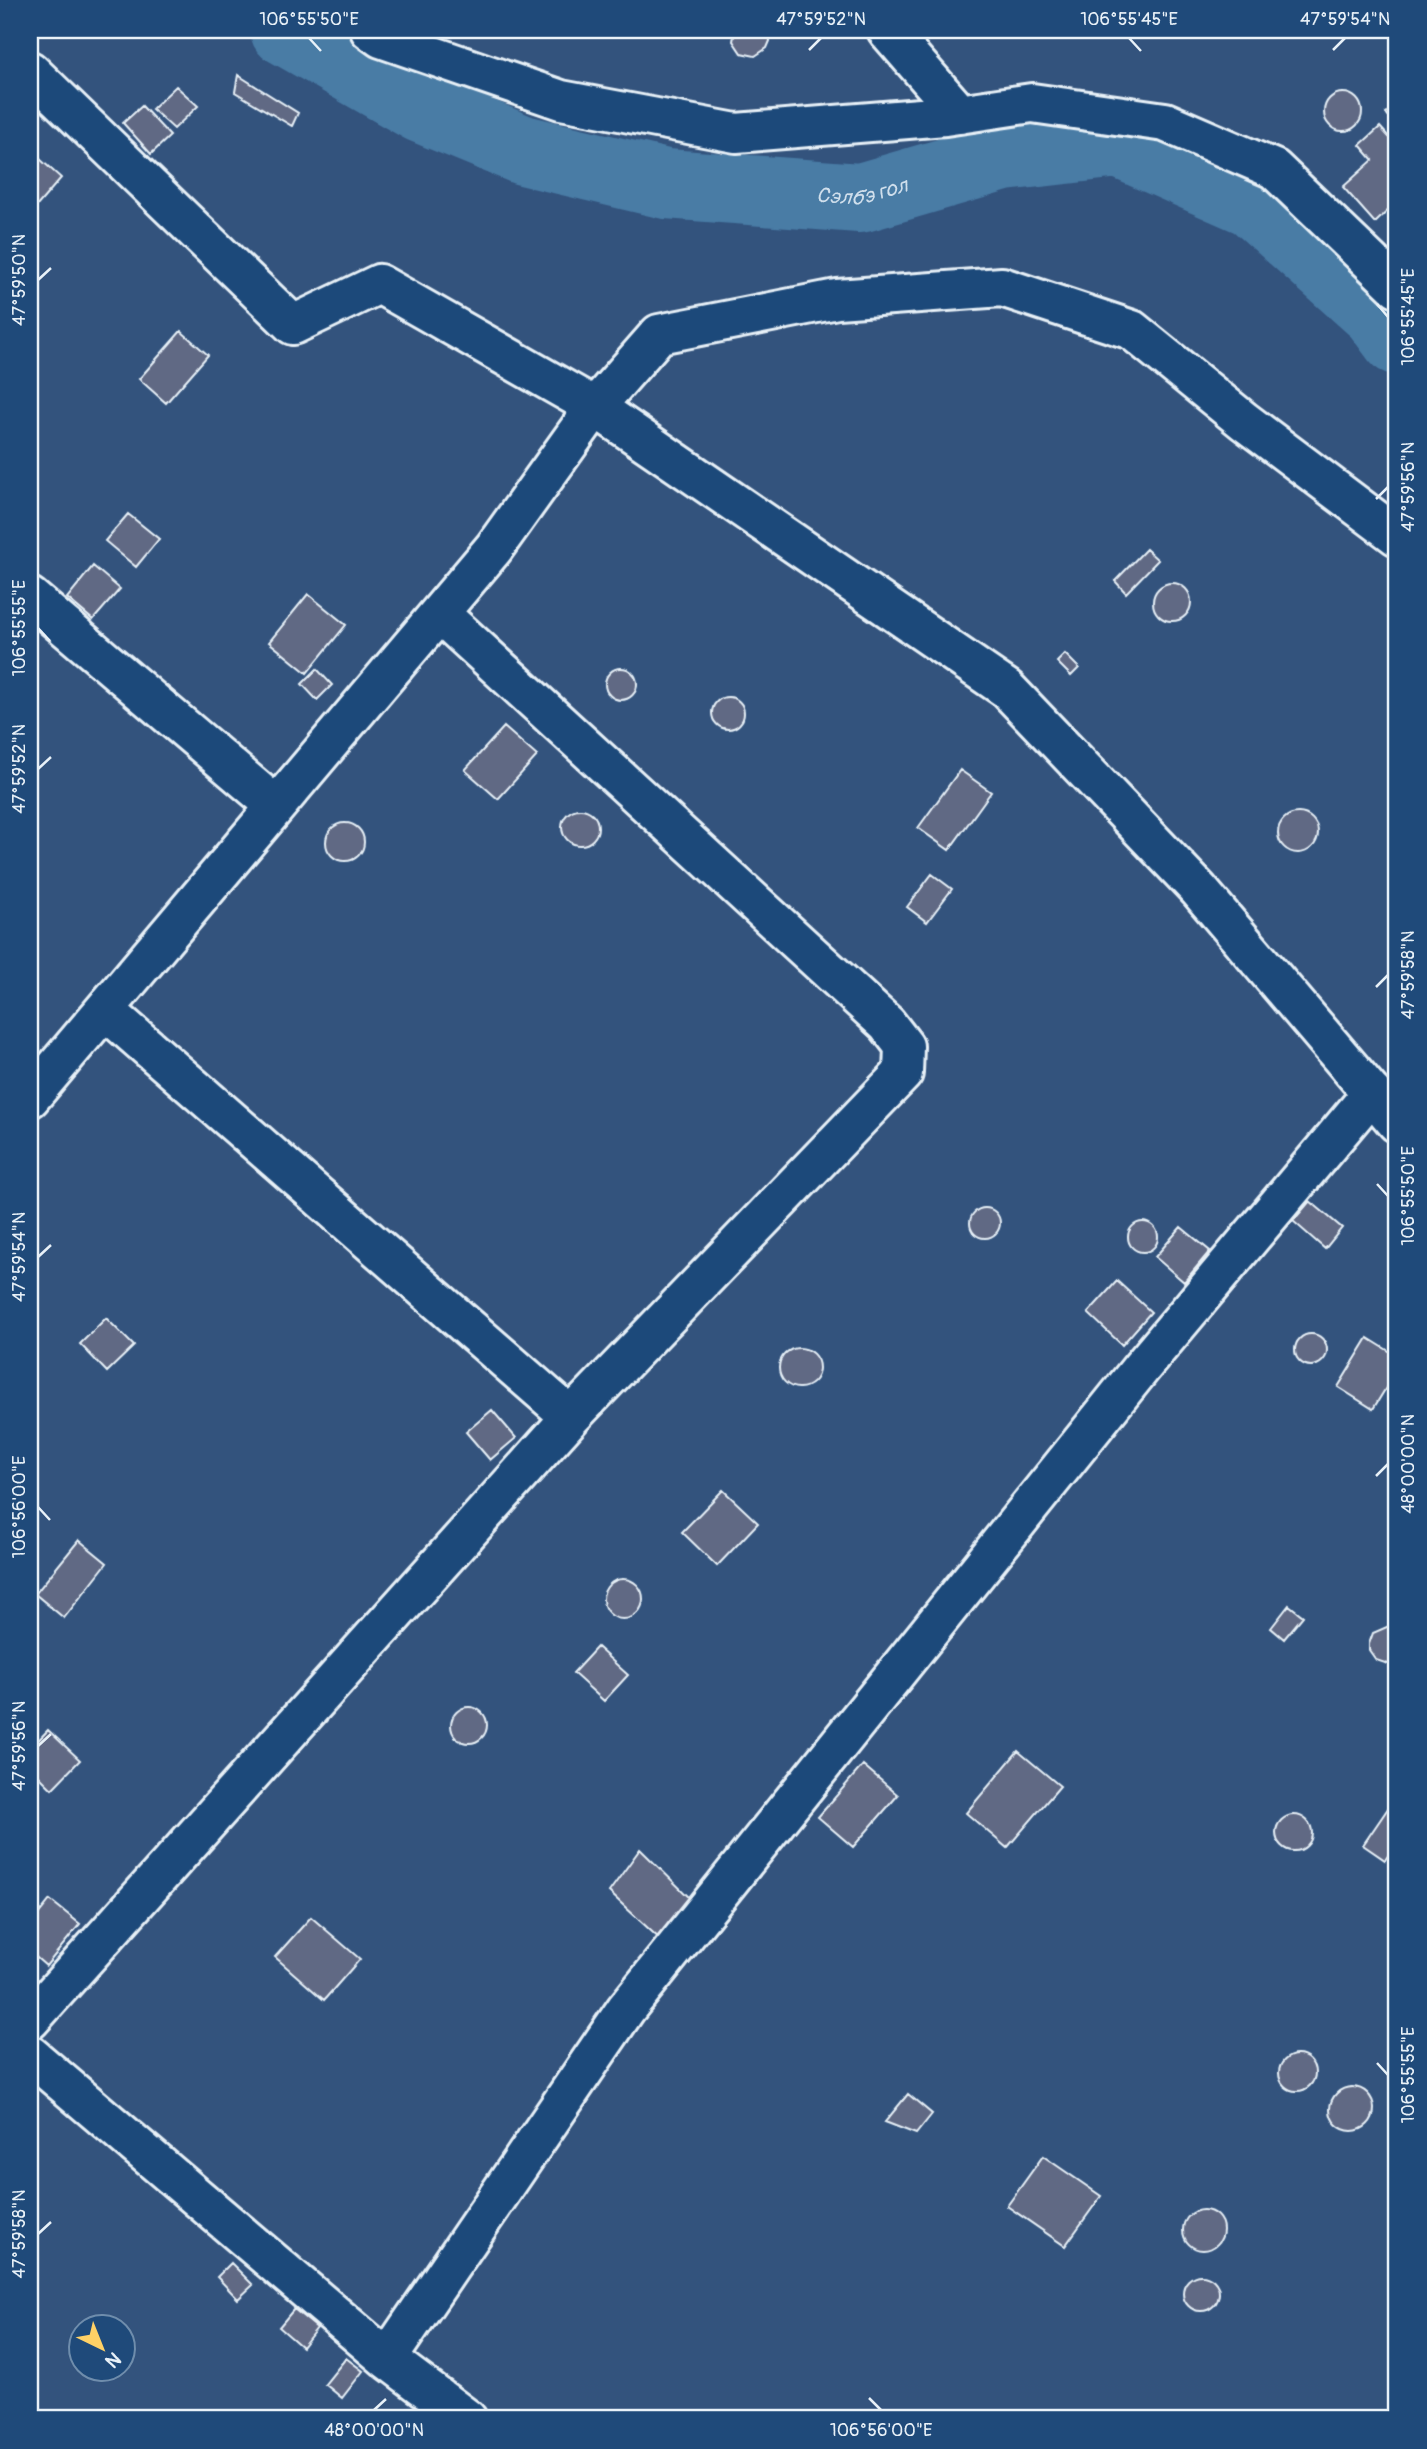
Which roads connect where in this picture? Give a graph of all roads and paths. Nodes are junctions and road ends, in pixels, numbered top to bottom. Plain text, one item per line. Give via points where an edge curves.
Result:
1 (370, 30) edge
2 (887, 30) edge
3 (30, 71) edge
4 (960, 114) junction
5 (1397, 287) edge
6 (595, 407) junction
7 (1397, 536) edge
8 (30, 597) edge
9 (439, 613) junction
10 (276, 806) junction
11 (105, 1010) junction
12 (1372, 1093) junction
13 (30, 1098) edge
14 (1397, 1123) edge
15 (571, 1417) junction
16 (30, 2020) edge
17 (30, 2055) edge
18 (387, 2359) junction
19 (467, 2419) edge

1 - 4 street via 381,38 561,100 736,133
2 - 4 street
3 - 6 street via 293,325 379,284
4 - 5 street via 1032,103 1165,122 1275,169
6 - 7 street via 659,334 837,299 1002,287 1132,330
6 - 9 street via 494,548
6 - 12 street via 1007,689 1199,890
8 - 10 street
9 - 10 street
9 - 15 street via 887,1024 904,1046 903,1073
10 - 11 street
11 - 13 street
11 - 15 street
12 - 14 street
12 - 18 street via 1141,1368 626,2009
15 - 16 street
17 - 18 street
18 - 19 street

